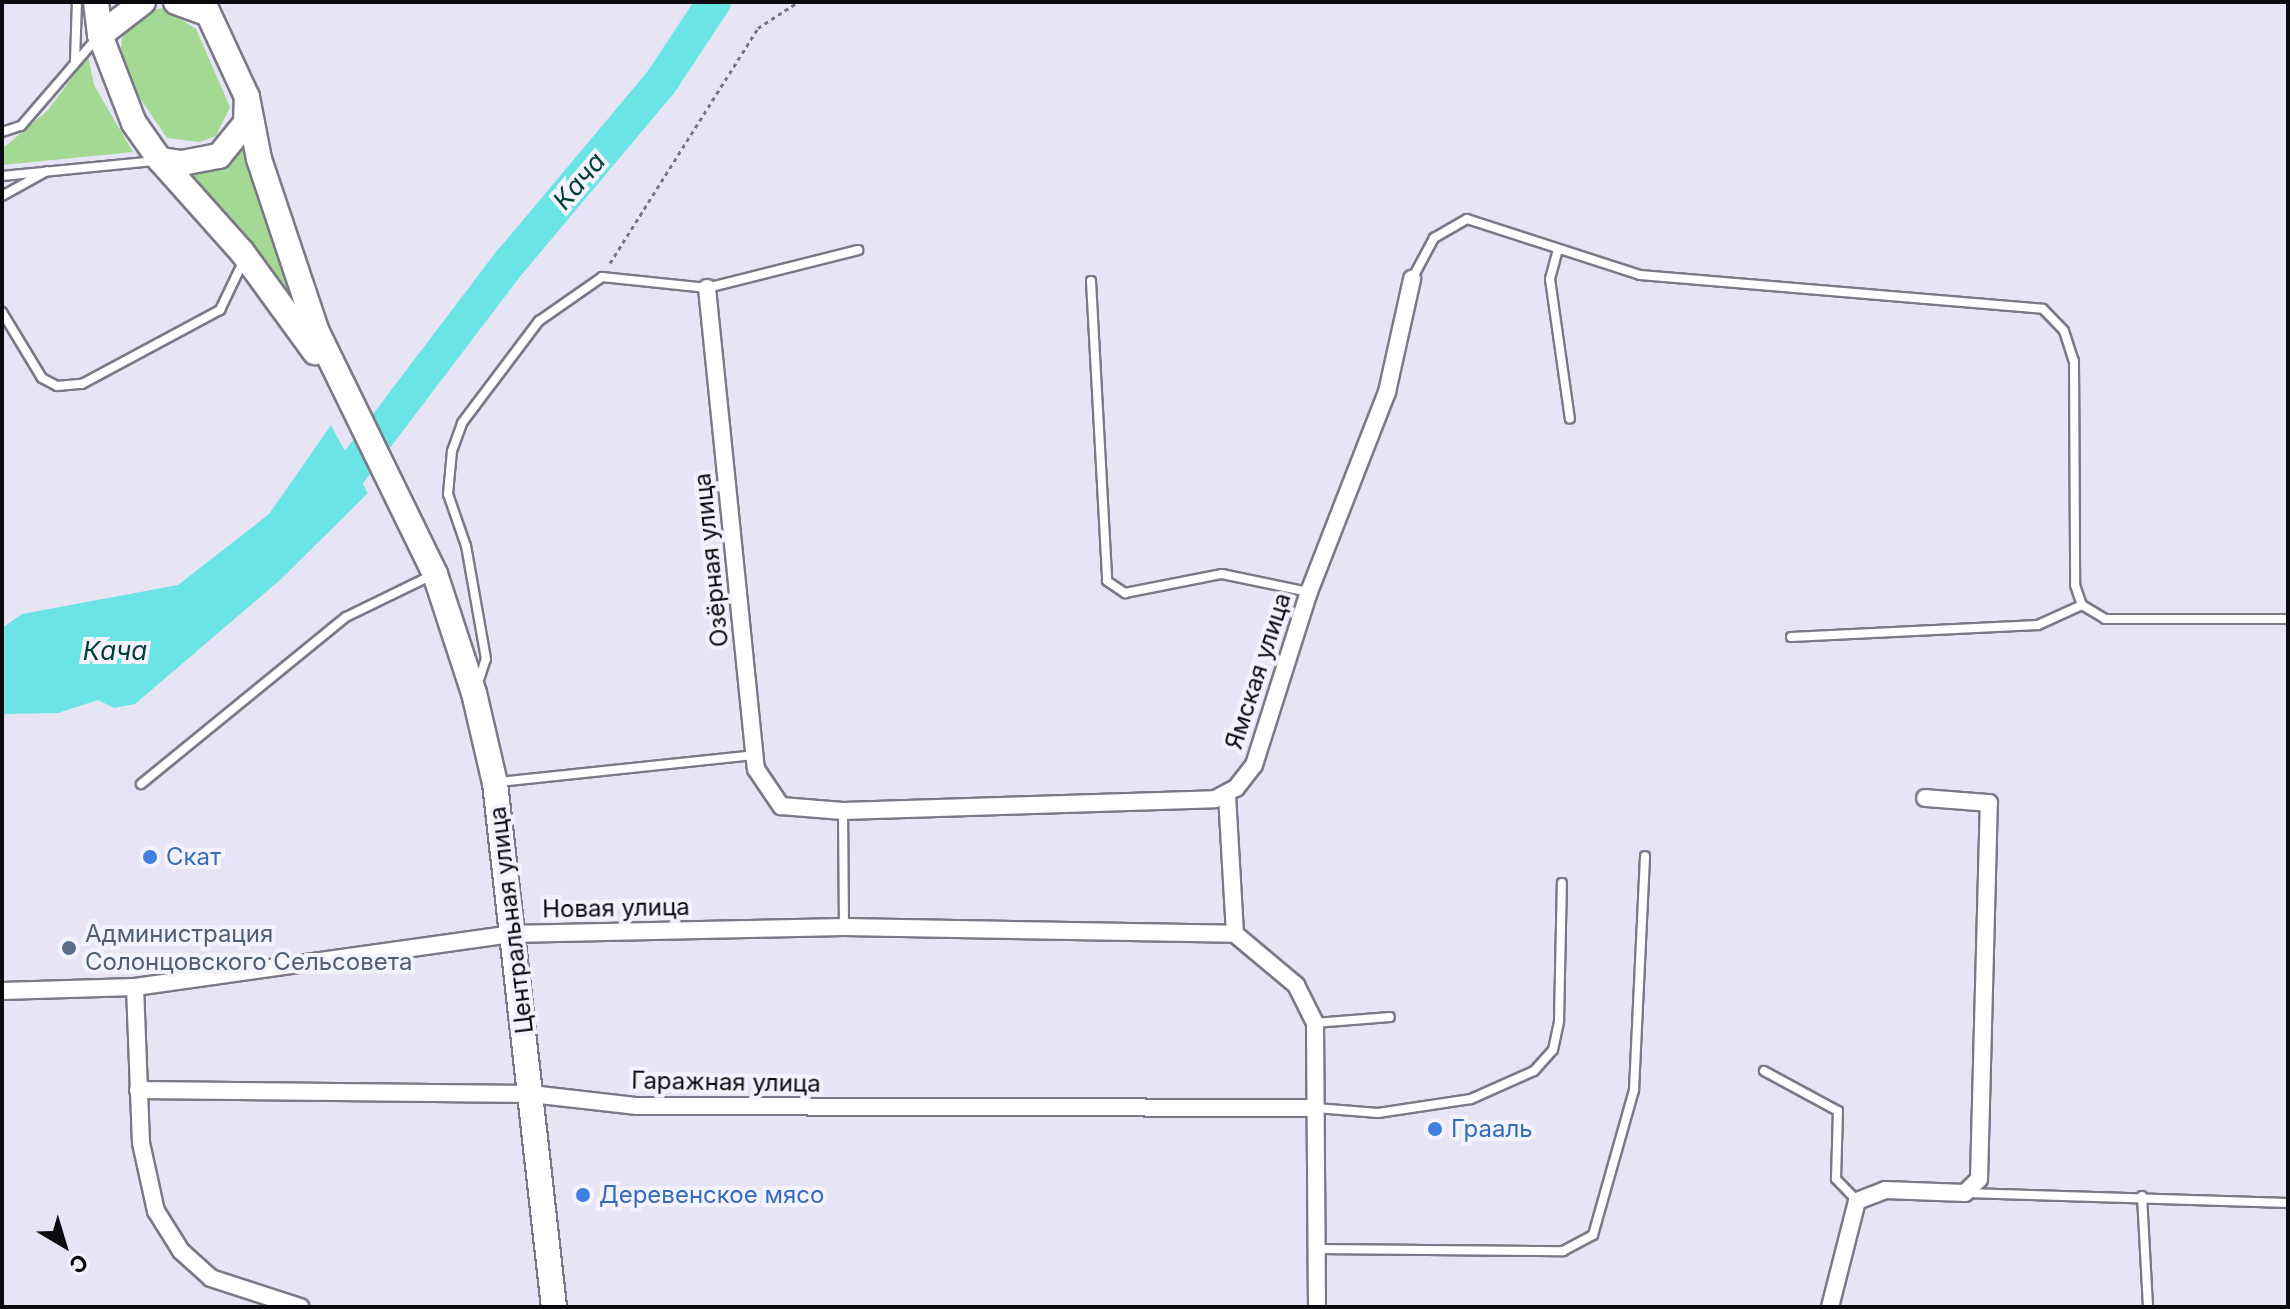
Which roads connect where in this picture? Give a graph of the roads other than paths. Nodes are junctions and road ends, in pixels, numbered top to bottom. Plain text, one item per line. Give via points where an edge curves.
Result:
1 (77, 2) edge
2 (96, 2) edge
3 (143, 2) edge
4 (176, 2) edge
5 (205, 7) edge
6 (100, 35) junction
7 (75, 61) junction
8 (247, 97) junction
9 (2, 132) edge
10 (160, 160) junction
11 (53, 168) junction
12 (2, 176) edge
13 (2, 196) edge
14 (858, 250) dead end
15 (242, 252) junction
16 (1557, 253) junction
17 (1412, 279) joint
18 (1091, 281) dead end
19 (707, 288) junction
20 (2, 312) edge
21 (337, 384) junction
22 (1570, 419) dead end
23 (435, 574) junction
24 (1309, 592) junction
25 (2082, 605) junction
26 (2288, 619) edge
27 (1791, 637) dead end
28 (474, 693) junction
29 (756, 755) junction
30 (495, 783) junction
31 (141, 784) dead end
32 (1227, 795) junction
33 (1925, 798) dead end
34 (843, 811) junction
35 (1645, 856) dead end
36 (1562, 883) dead end
37 (844, 927) junction
38 (510, 934) junction
39 (1235, 934) junction
40 (135, 987) junction
41 (2, 991) edge
42 (1390, 1017) dead end
43 (1315, 1023) junction
44 (1764, 1071) dead end
45 (138, 1090) junction
46 (531, 1094) junction
47 (1314, 1108) junction
48 (1965, 1193) junction
49 (2142, 1196) junction
50 (1857, 1201) junction
51 (2288, 1203) edge
52 (1318, 1249) junction
53 (300, 1307) edge
54 (554, 1307) edge
55 (1317, 1307) edge
56 (1830, 1307) edge
57 (2148, 1307) edge

1 - 7 lane
2 - 6 street
3 - 6 street
4 - 5 street
5 - 8 street
6 - 7 lane
6 - 10 street via 134,123
7 - 9 lane via 21,126
8 - 10 street via 246,123 219,156
8 - 21 street via 280,230
10 - 11 lane
10 - 15 street
11 - 12 lane
11 - 13 lane
14 - 19 lane
15 - 20 lane via 241,273 220,310 82,384 57,386 42,378
15 - 21 street
16 - 17 lane via 1467,219 1434,238
16 - 22 lane via 1550,279
16 - 25 lane via 1640,275 2043,309 2064,331 2074,361 2075,585
17 - 24 street, Ямская улица via 1387,392
18 - 24 lane via 1107,581 1125,593 1222,574
19 - 28 lane via 602,277 569,293 506,359 452,451 448,494 466,546 486,659
19 - 29 street, Озёрная улица
21 - 23 street, Центральная улица
23 - 28 street, Центральная улица
23 - 31 lane via 346,617
24 - 32 street, Ямская улица via 1254,765
25 - 26 lane via 2105,619
25 - 27 lane via 2038,625
28 - 30 street, Центральная улица
29 - 30 lane
29 - 34 street, Озёрная улица via 761,782 794,810
30 - 38 street, Центральная улица
32 - 34 street
32 - 39 street
33 - 48 street via 1989,803 1979,1179
34 - 37 lane
35 - 52 lane via 1634,1090 1593,1235 1563,1251
36 - 47 lane via 1559,1021 1553,1050 1534,1071 1471,1099 1378,1113
37 - 38 street, Новая улица
37 - 39 street, Новая улица
38 - 40 street, Новая улица
38 - 46 street, Центральная улица
39 - 43 street via 1296,985
40 - 41 street, Новая улица
40 - 45 street
42 - 43 lane
43 - 47 street
44 - 50 lane via 1838,1111 1836,1179
45 - 46 street, Гаражная улица
45 - 53 street via 156,1211 181,1251 211,1278
46 - 47 street, Гаражная улица via 637,1106
46 - 54 street, Центральная улица
47 - 52 street
48 - 49 lane
48 - 50 street via 1885,1190
49 - 51 lane
49 - 57 lane
50 - 56 street
52 - 55 street

